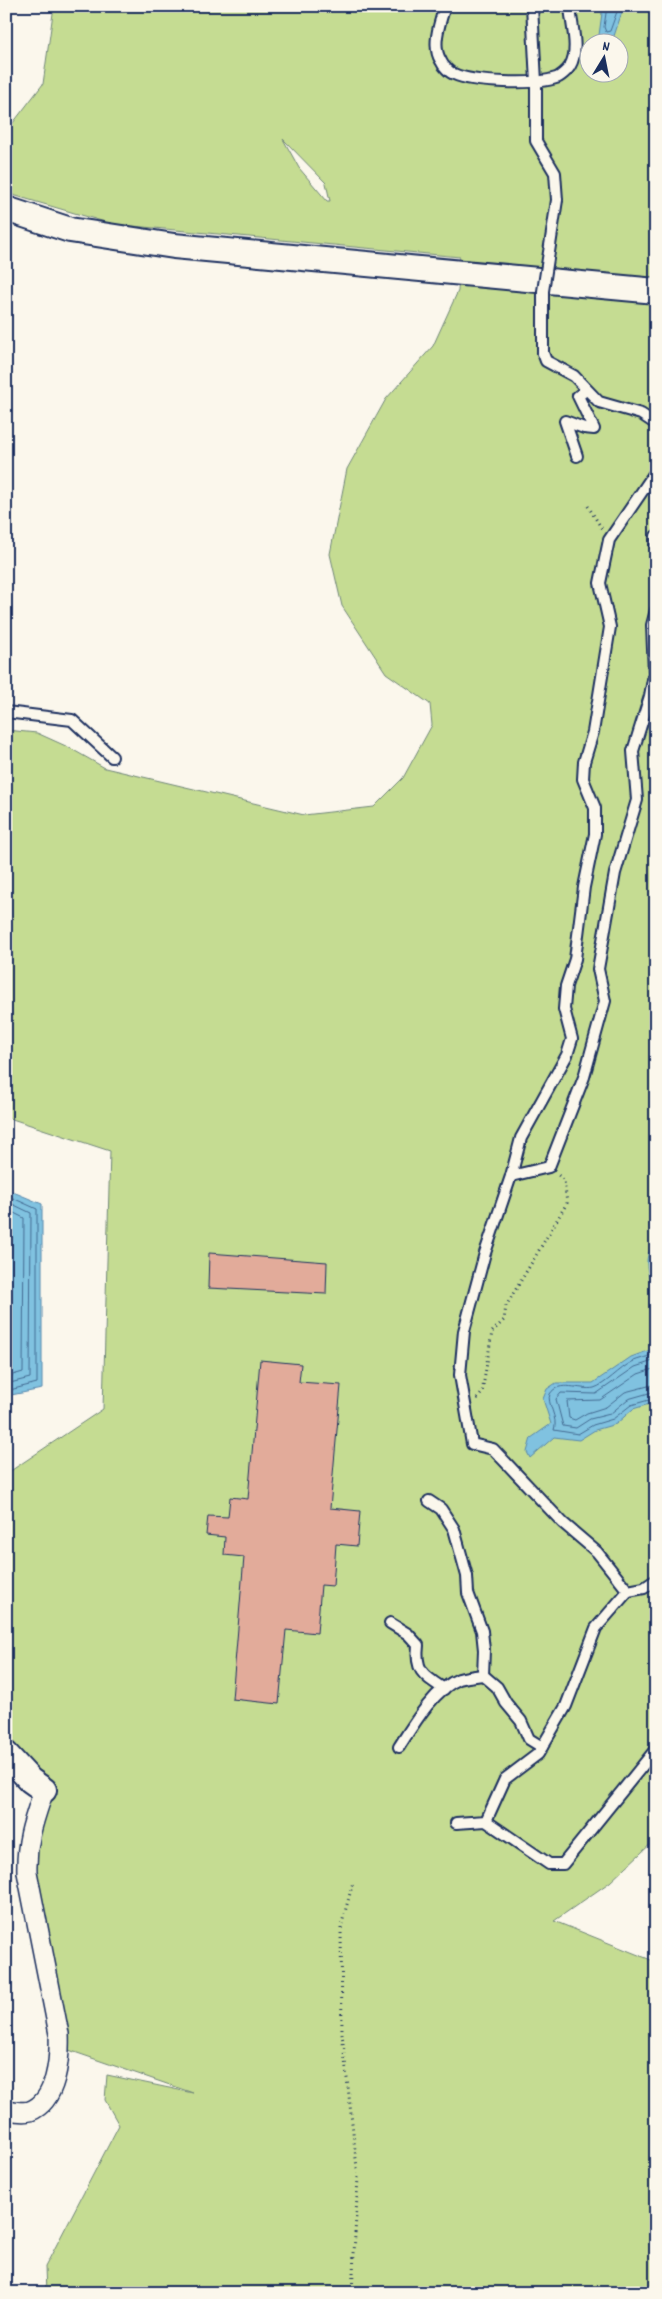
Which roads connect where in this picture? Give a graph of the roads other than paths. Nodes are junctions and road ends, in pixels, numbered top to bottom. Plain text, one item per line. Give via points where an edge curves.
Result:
1 (445, 6) edge
2 (532, 6) edge
3 (570, 6) edge
4 (536, 82) junction
5 (6, 208) edge
6 (656, 291) edge
7 (586, 390) junction
8 (654, 420) edge
9 (577, 456) dead end
10 (656, 471) edge
11 (656, 536) edge
12 (656, 546) edge
13 (656, 610) edge
14 (6, 712) edge
15 (112, 757) dead end
16 (511, 1176) junction
17 (429, 1502) dead end
18 (656, 1580) edge
19 (628, 1591) junction
20 (390, 1623) dead end
21 (483, 1675) junction
22 (444, 1689) junction
23 (399, 1746) dead end
24 (542, 1747) junction
25 (656, 1749) edge
26 (6, 1754) edge
27 (44, 1790) joint
28 (486, 1821) junction
29 (456, 1823) dead end
30 (6, 2110) edge

1 - 4 lane via 436,33 440,60 452,74 472,80
2 - 4 lane
3 - 4 lane via 575,46 570,66 558,78
4 - 7 lane, bridge via 536,141 555,173 557,200 543,291 543,353 546,361 574,376
5 - 6 street via 70,230 174,246
7 - 8 lane via 599,402
7 - 9 lane via 578,396 594,429 565,421
10 - 16 lane via 609,540 600,583 610,626 593,732 584,762 583,779 595,808 595,834 575,959 566,986 564,1009 572,1038 567,1055 521,1138
11 - 12 lane
13 - 16 lane via 652,625 652,689 633,751 637,800 615,873 598,969 605,1001 584,1077 550,1167
14 - 15 lane via 72,720
16 - 19 lane via 485,1253 464,1331 460,1375 472,1444 493,1449 563,1523 596,1552
17 - 21 lane via 442,1509 454,1529 468,1576 468,1593 482,1631
18 - 19 lane via 644,1588
19 - 24 lane via 596,1628 566,1706
20 - 22 lane via 418,1645 417,1660 421,1672
21 - 22 lane via 459,1679
21 - 24 lane via 497,1687 521,1721 529,1739
22 - 23 lane
24 - 28 lane via 538,1754 505,1779
25 - 28 lane via 563,1864 549,1864
26 - 27 street
27 - 30 street via 29,1832 27,1872 60,2049 51,2087 42,2104 28,2111
28 - 29 lane

